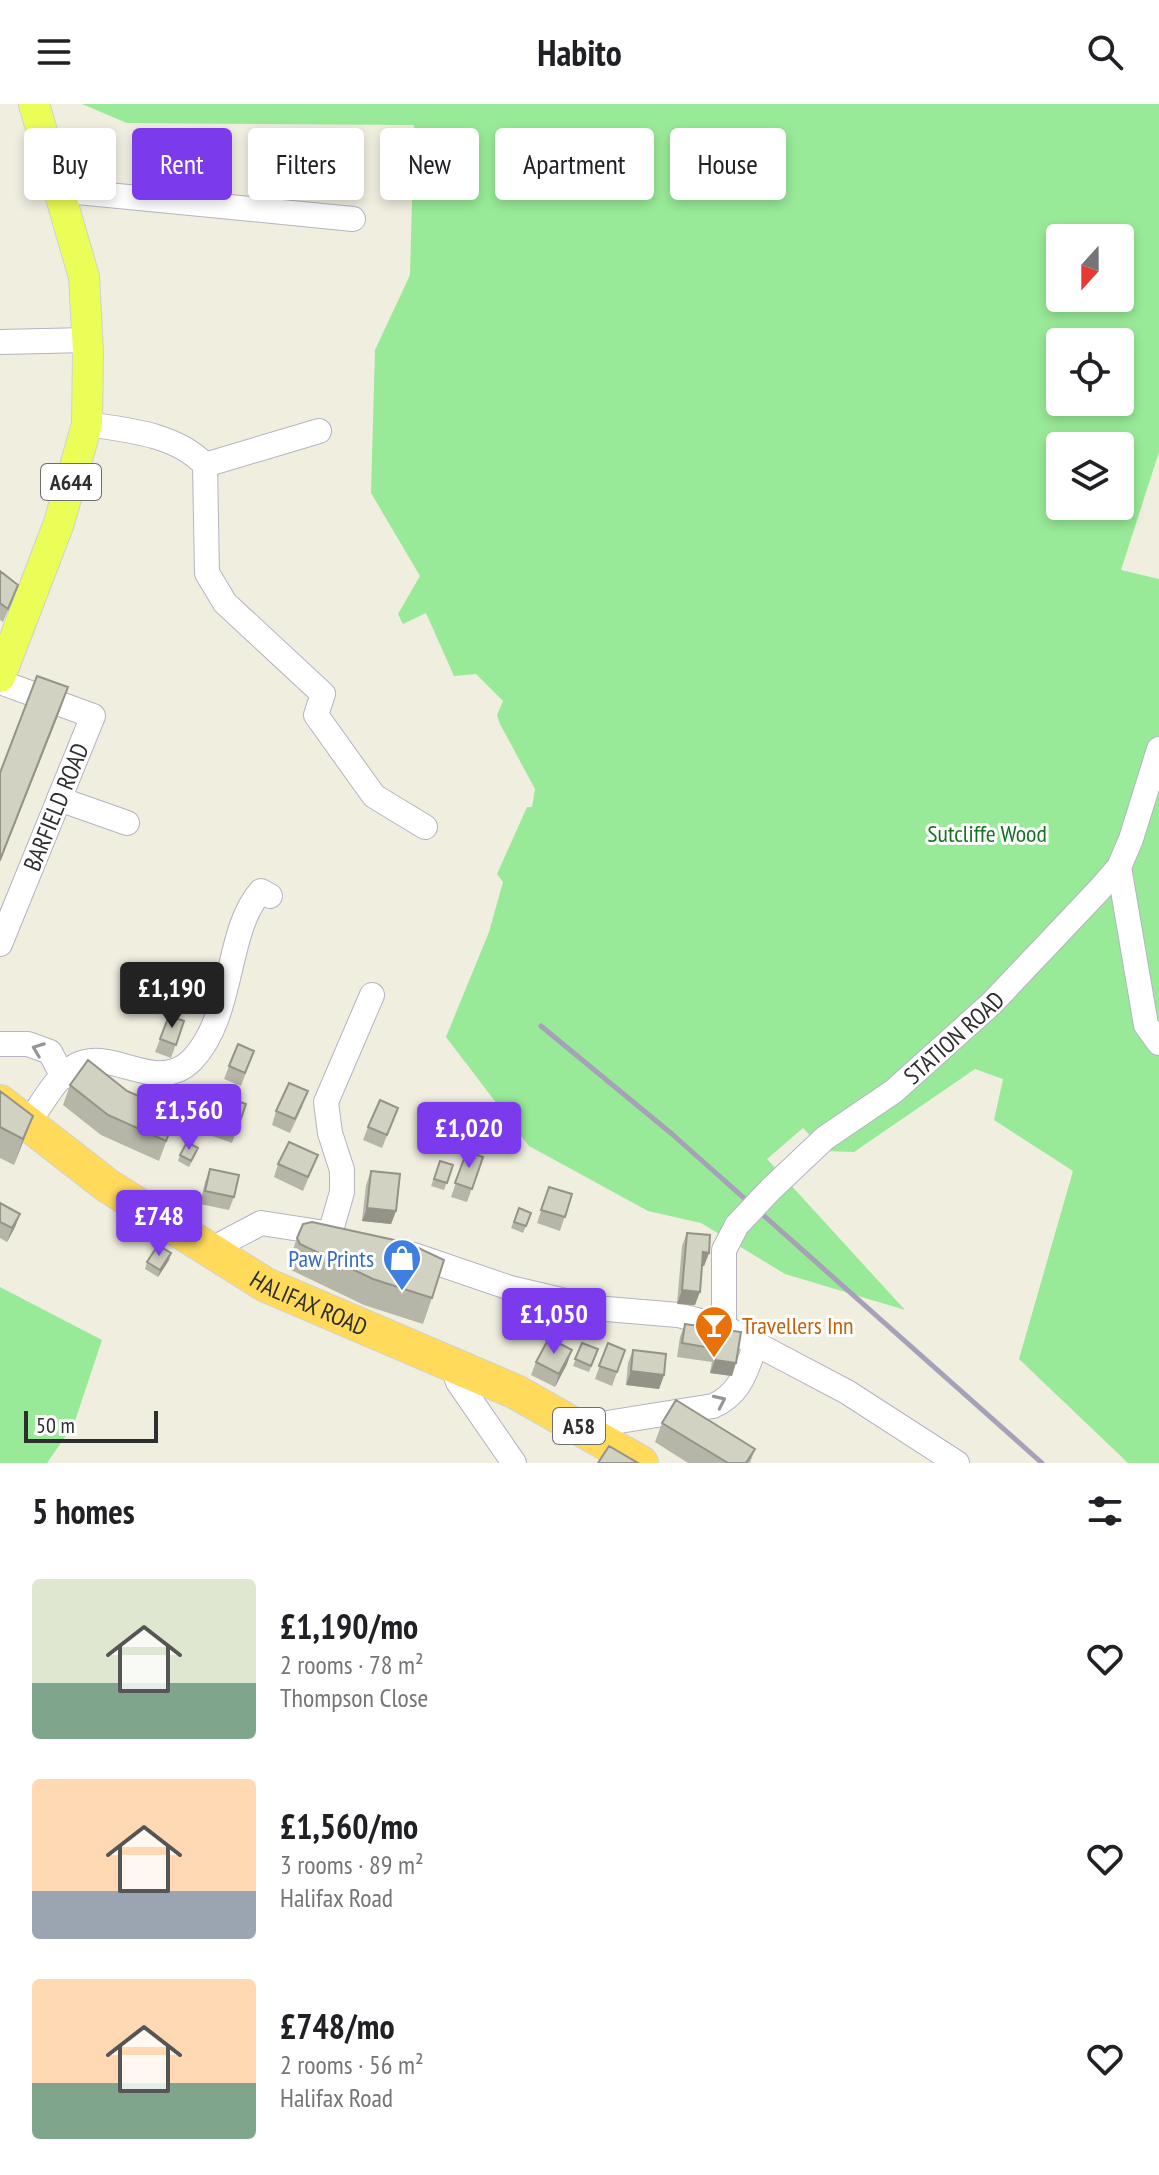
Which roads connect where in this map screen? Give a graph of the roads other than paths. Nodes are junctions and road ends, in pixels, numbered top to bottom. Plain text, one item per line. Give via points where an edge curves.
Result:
1 (34, 104) edge
2 (40, 128) edge
3 (116, 196) edge
4 (60, 200) edge
5 (353, 219) dead end
6 (88, 340) junction
7 (0, 342) edge
8 (87, 424) junction
9 (319, 431) dead end
10 (205, 465) junction
11 (0, 680) edge
12 (1159, 749) edge
13 (59, 799) junction
14 (127, 823) dead end
15 (425, 827) dead end
16 (1119, 867) junction
17 (270, 896) dead end
18 (0, 944) edge
19 (372, 995) dead end
20 (1159, 1043) edge
21 (0, 1044) edge
22 (63, 1077) junction
23 (0, 1102) edge
24 (28, 1123) junction
25 (330, 1234) junction
26 (356, 1240) edge
27 (395, 1249) edge
28 (208, 1251) junction
29 (724, 1327) junction
30 (756, 1344) junction
31 (452, 1365) junction
32 (612, 1452) edge
33 (514, 1463) edge
34 (957, 1463) edge

1 - 2 main road, A644
3 - 5 street
4 - 6 main road, A644 via 84,277
6 - 7 street
6 - 8 main road, A644
8 - 10 street via 168,440
8 - 11 main road, A644 via 59,523
9 - 10 street
10 - 15 street via 207,573 225,603 323,694 316,715 374,796
11 - 13 street, BARFIELD ROAD via 93,716
12 - 16 street
13 - 14 street
13 - 18 street, BARFIELD ROAD
16 - 20 street via 1146,1025
16 - 29 street, STATION ROAD, bridge via 992,1003 894,1091 825,1138 737,1225 724,1250
17 - 22 street via 261,891 247,906 226,992 205,1042 190,1062 148,1074 91,1060
19 - 25 street via 326,1102 342,1170 342,1192
22 -> 21 street via 50,1052 28,1044
22 - 24 street
23 - 24 highway, HALIFAX ROAD / A58
24 - 28 highway, HALIFAX ROAD / A58 via 108,1186
25 - 26 street
25 - 28 street via 261,1223
27 - 29 street via 510,1288 595,1308 678,1315
28 - 31 highway, HALIFAX ROAD / A58 via 266,1285
29 - 30 street
32 -> 30 street via 607,1423 729,1399
30 - 34 street via 847,1392
31 - 32 highway, HALIFAX ROAD / A58 via 516,1392
31 - 33 street via 458,1382

